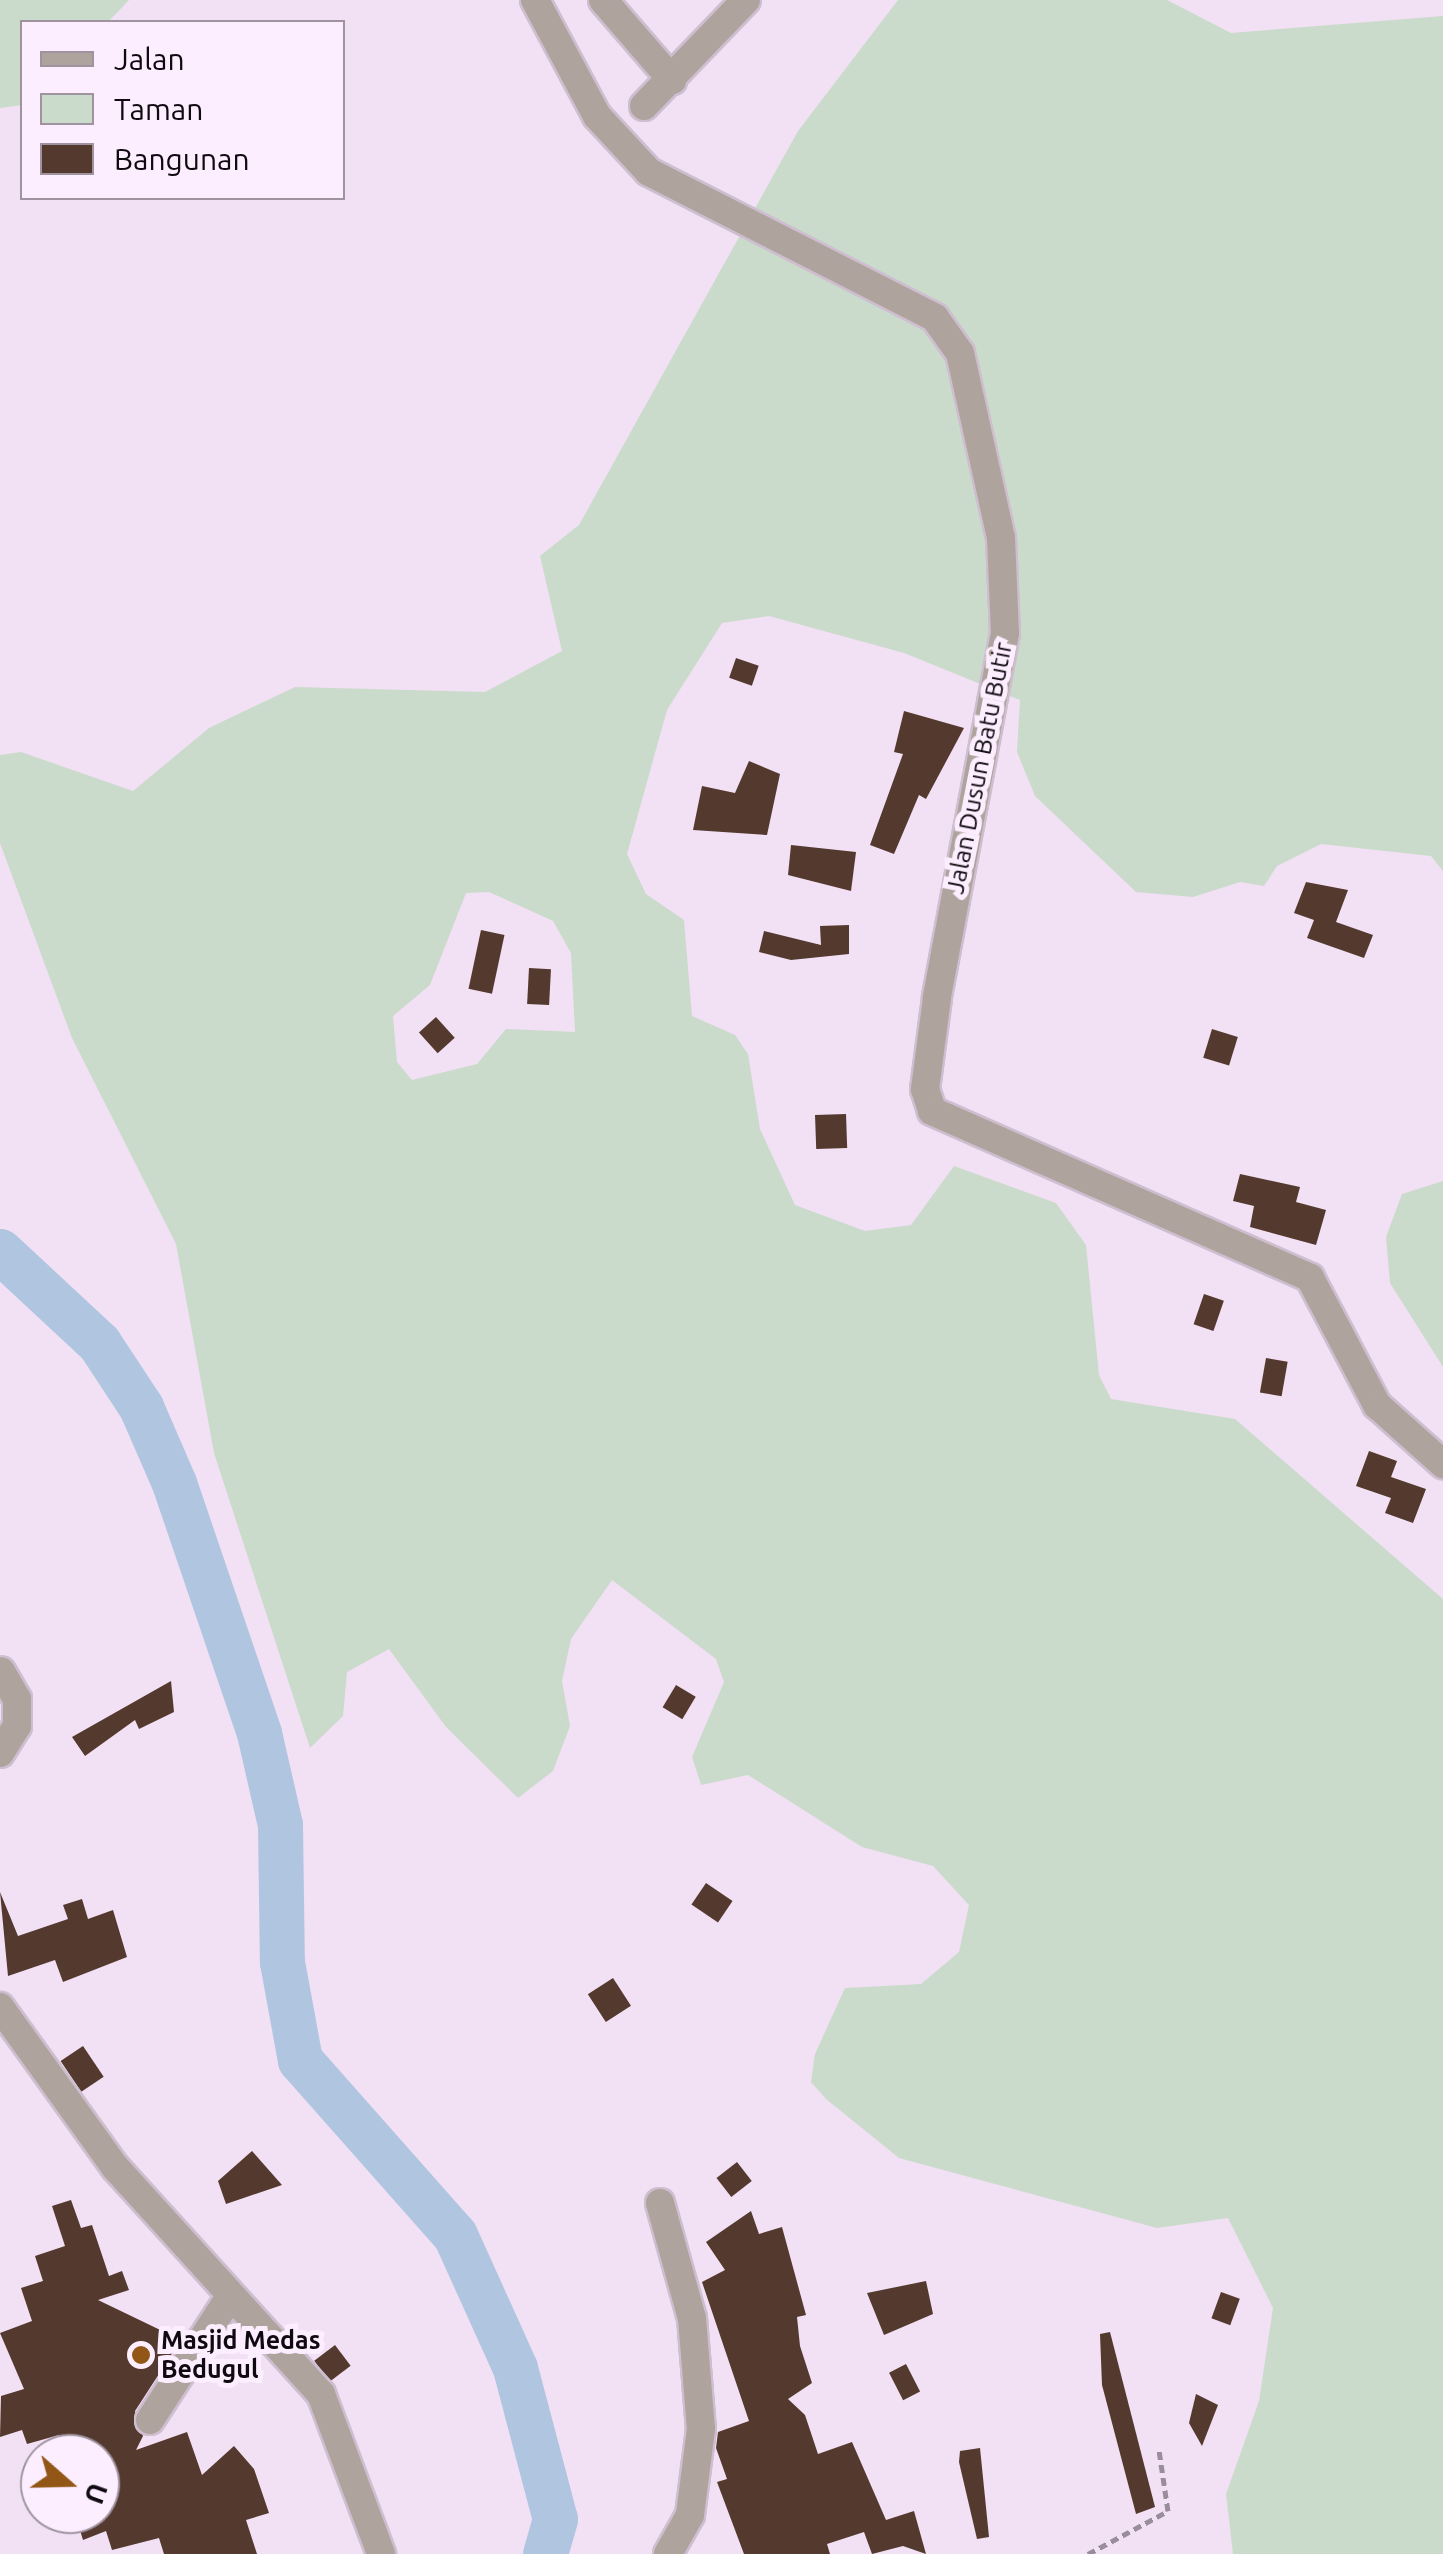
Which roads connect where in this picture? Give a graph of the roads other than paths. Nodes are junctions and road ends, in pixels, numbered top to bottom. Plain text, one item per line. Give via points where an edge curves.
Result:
1 (535, 0) edge
2 (602, 0) edge
3 (746, 0) edge
4 (672, 80) junction
5 (644, 106) dead end
6 (1443, 1464) edge
7 (1, 1670) edge
8 (0, 1753) edge
9 (0, 2007) edge
10 (660, 2203) dead end
11 (230, 2297) junction
12 (150, 2420) dead end
13 (381, 2554) edge
14 (668, 2554) edge

1 - 6 street, Jalan Dusun Batu Butir via 586,100 649,172 935,318 960,353 1001,538 1005,633 937,998 925,1089 932,1111 1310,1278 1378,1405
2 - 4 street
3 - 4 street
4 - 5 street
7 - 8 street via 17,1699 16,1726
9 - 11 street via 67,2110
10 - 14 street via 692,2318 701,2429 690,2515
11 - 12 street
11 - 13 street via 321,2394

